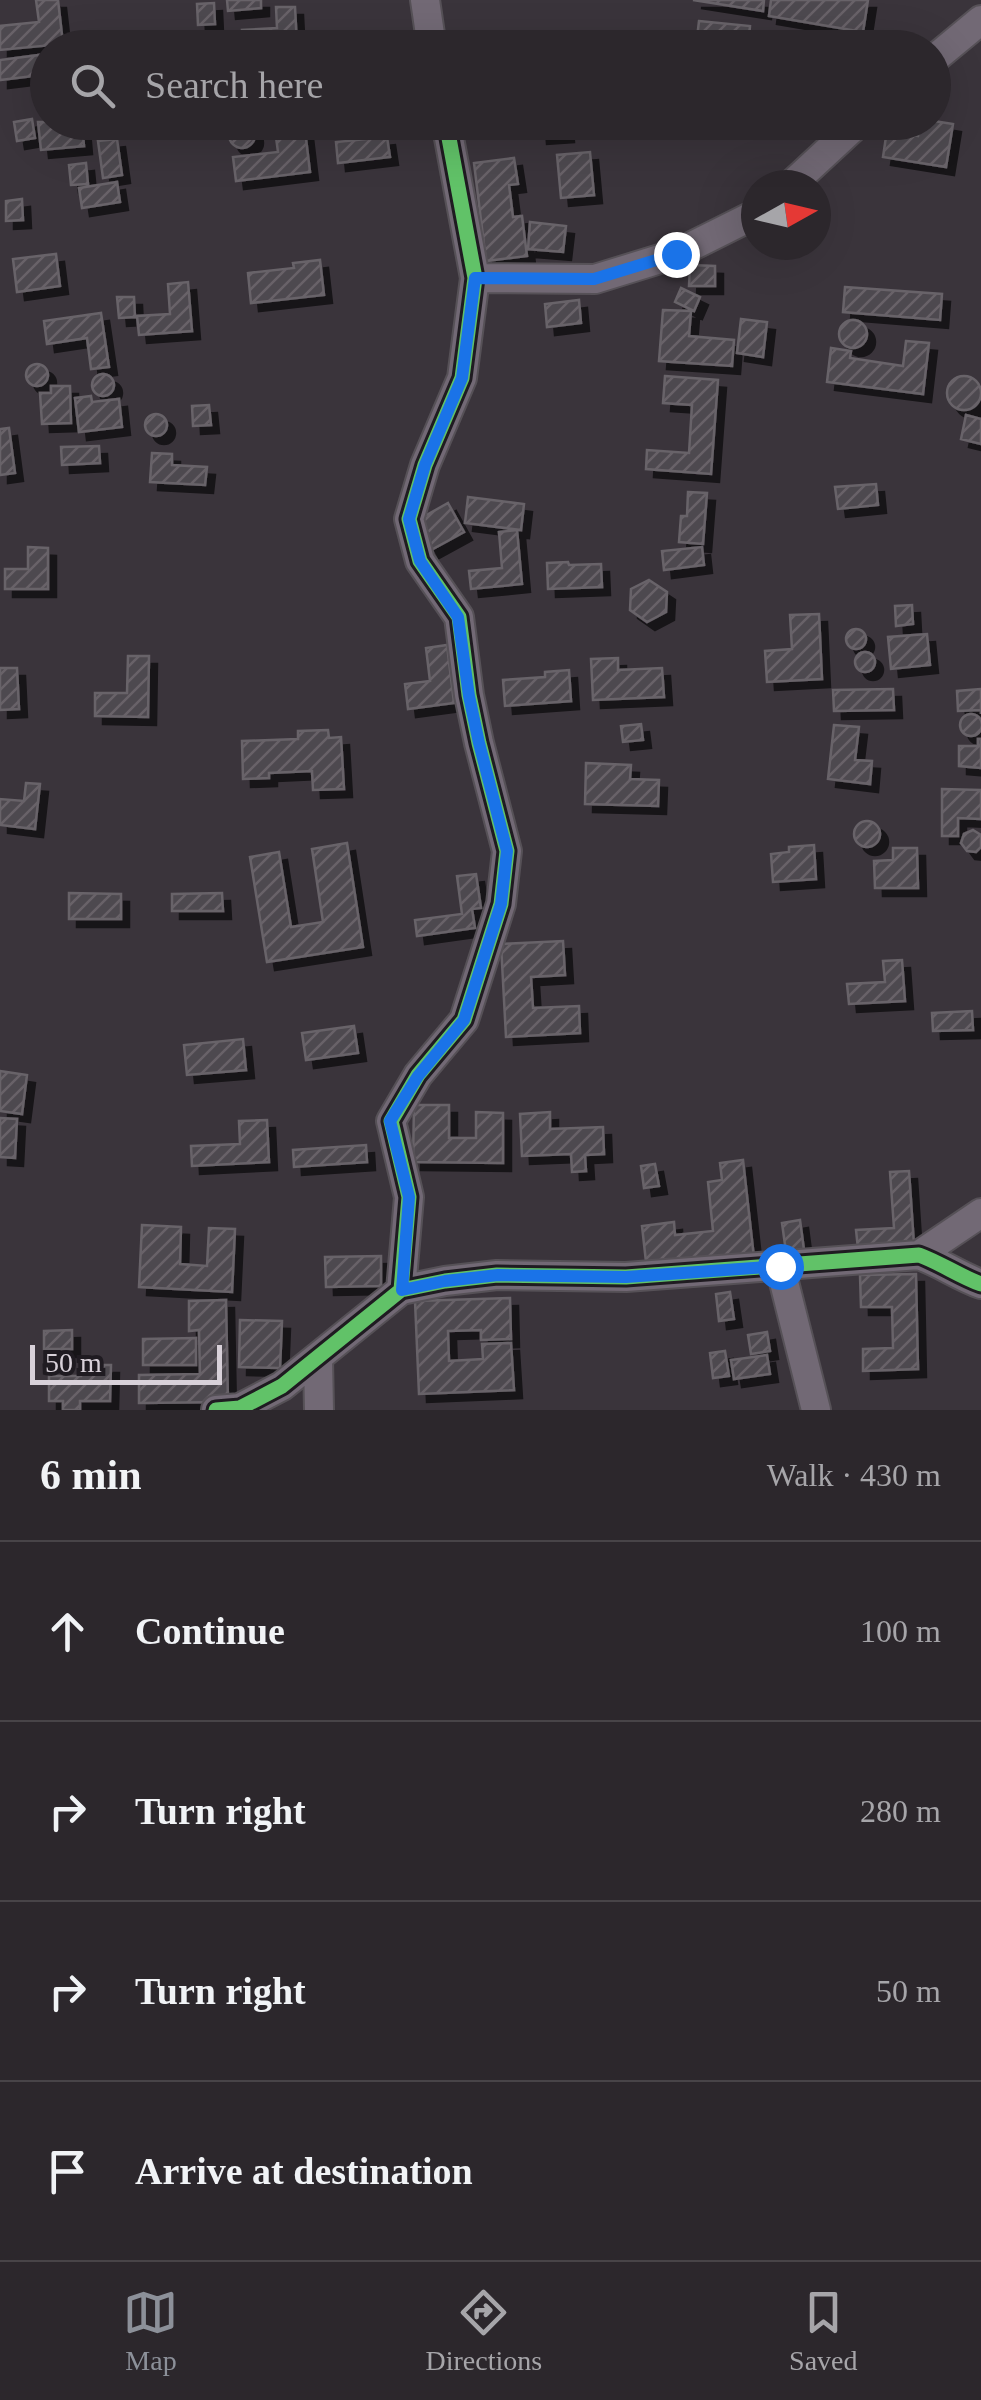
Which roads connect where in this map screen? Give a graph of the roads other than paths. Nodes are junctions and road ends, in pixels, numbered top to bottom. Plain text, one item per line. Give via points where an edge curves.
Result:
1 (425, 0) edge
2 (981, 20) edge
3 (429, 30) edge
4 (951, 45) edge
5 (449, 140) edge
6 (840, 140) edge
7 (807, 170) edge
8 (741, 222) edge
9 (475, 278) junction
10 (981, 1213) edge
11 (918, 1255) junction
12 (780, 1266) junction
13 (981, 1284) edge
14 (402, 1290) junction
15 (318, 1359) junction
16 (216, 1410) edge
17 (319, 1410) edge
18 (816, 1410) edge

1 - 3 street
2 - 4 street
5 - 9 street
6 - 7 street
8 - 9 street via 676,254 594,279
9 - 14 street via 462,378 409,519 420,561 458,617 469,696 507,851 501,904 464,1020 390,1121 409,1197
10 - 11 street
11 - 12 street
11 - 13 street
12 - 14 street via 626,1277 498,1275
12 - 18 street
14 - 15 street
15 - 16 street via 240,1408
15 - 17 street

